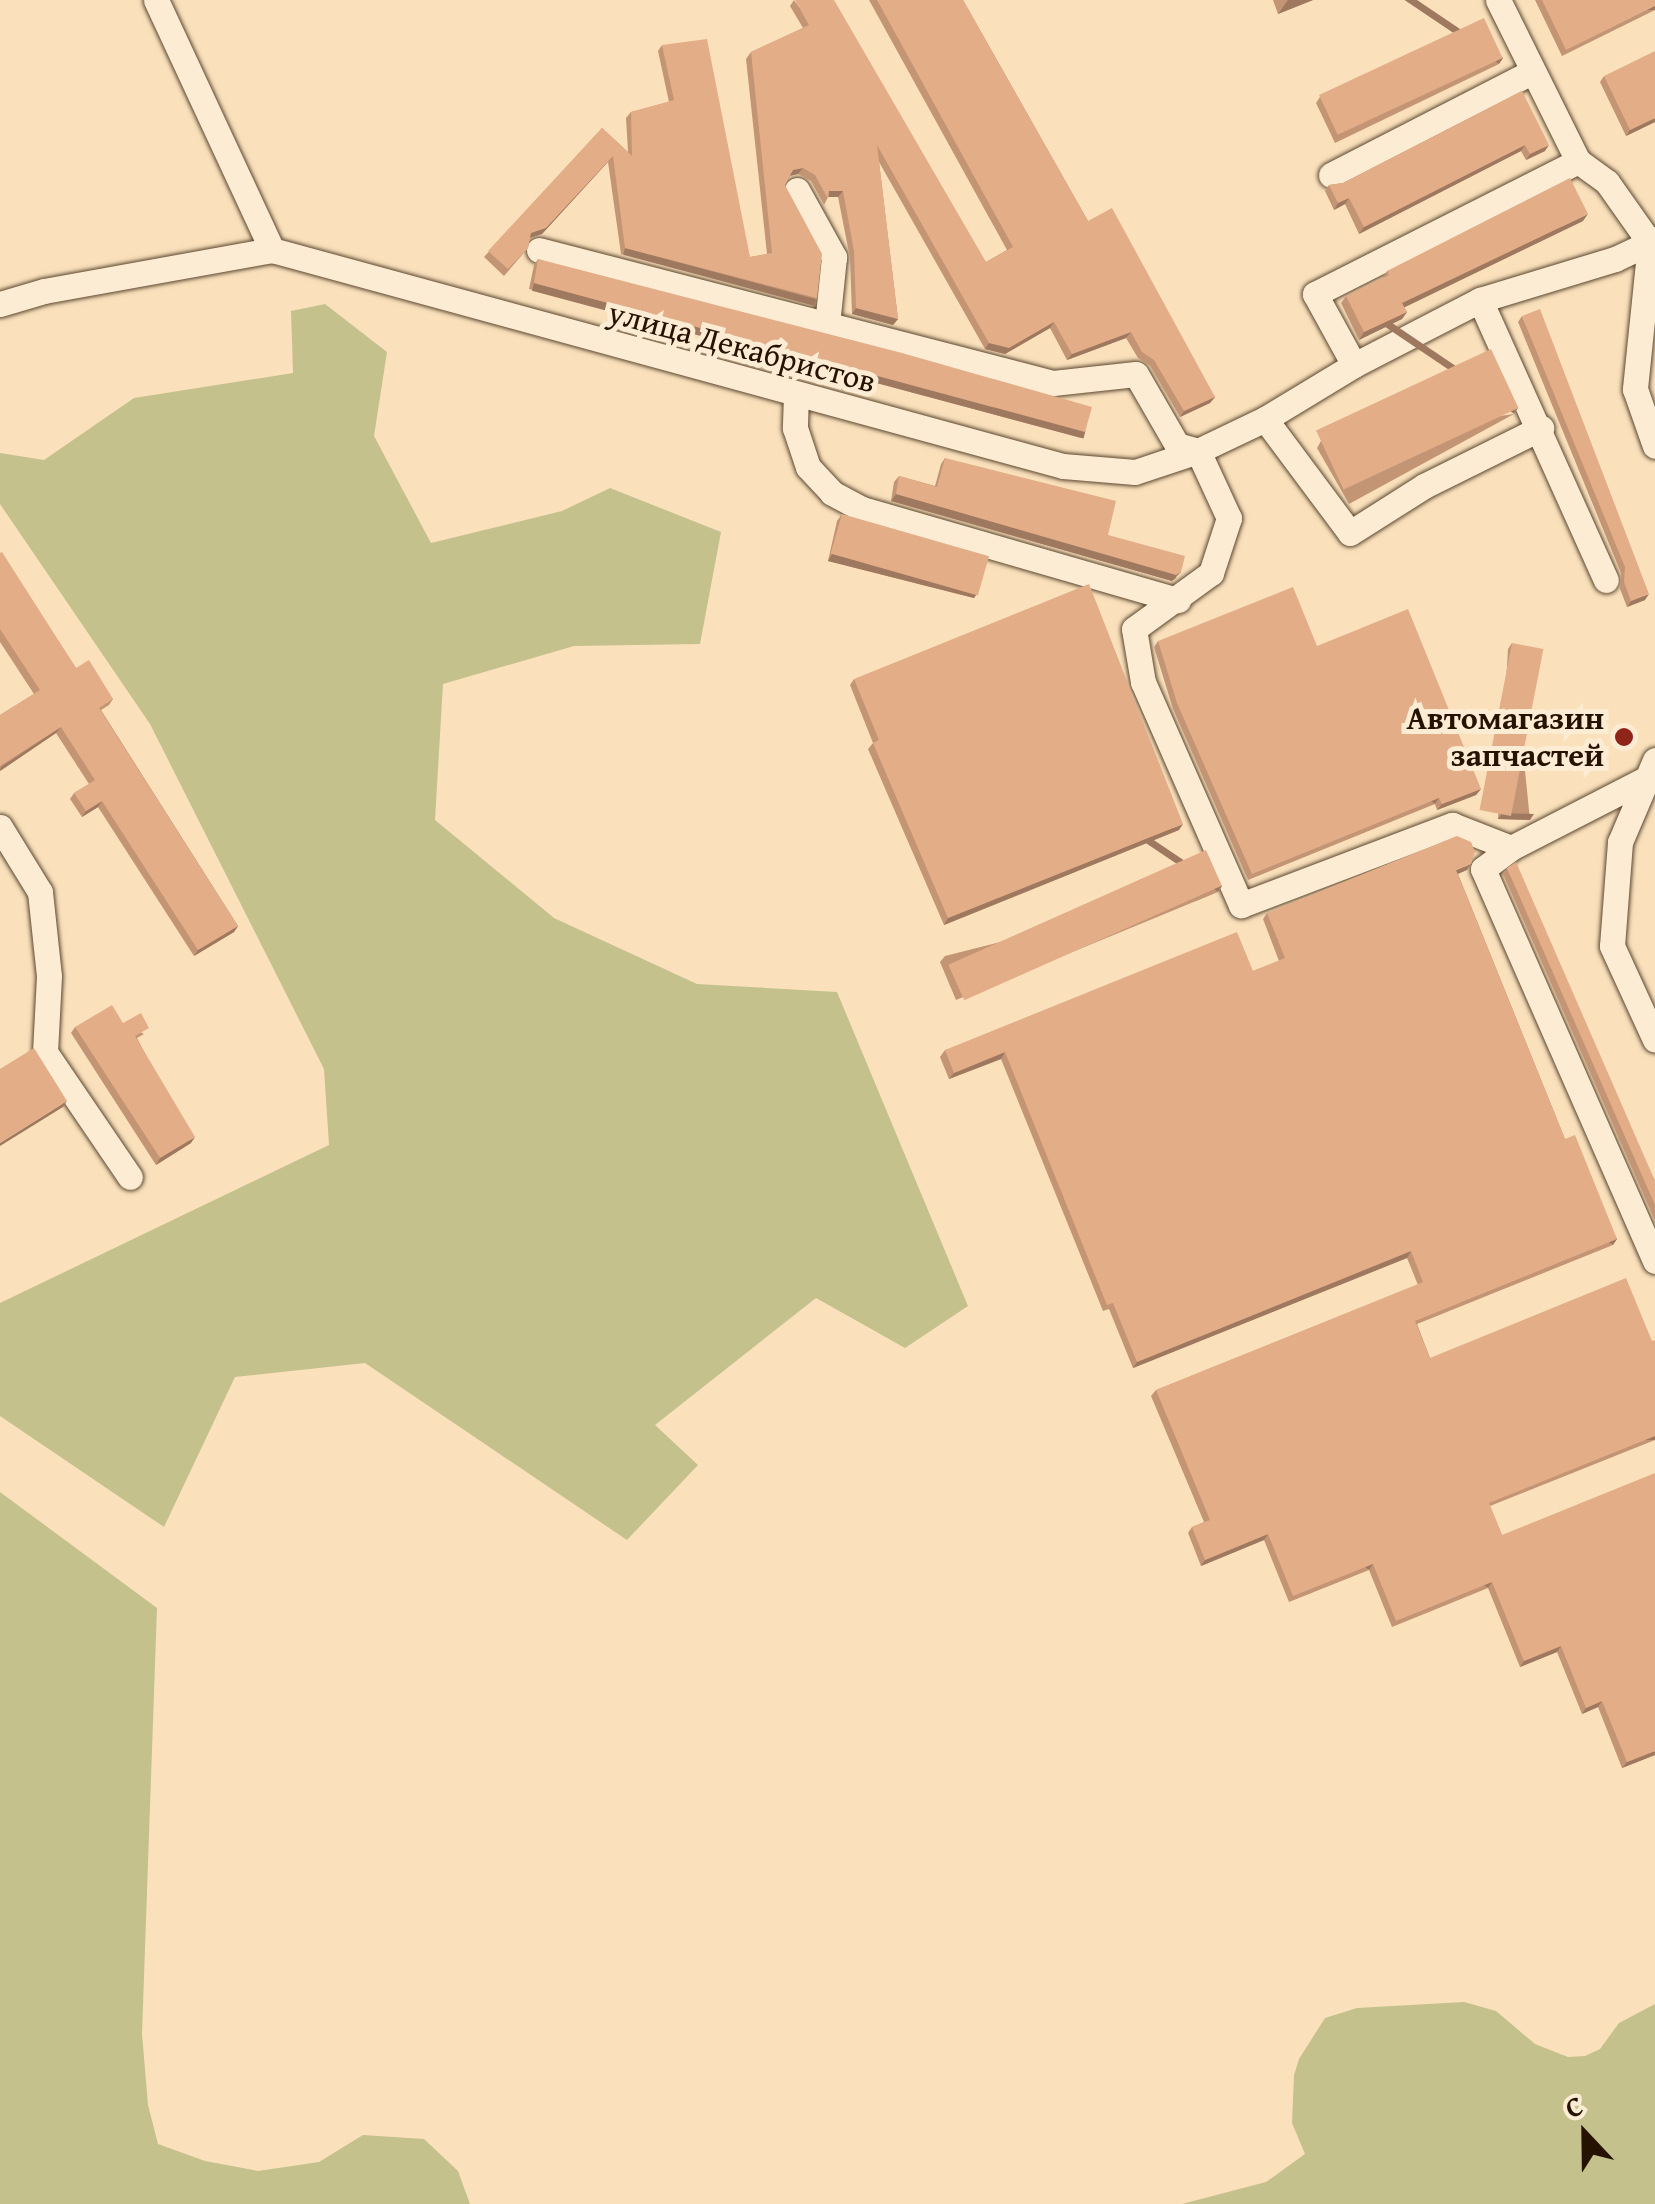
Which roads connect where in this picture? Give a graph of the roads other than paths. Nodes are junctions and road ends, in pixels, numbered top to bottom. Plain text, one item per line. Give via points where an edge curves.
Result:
1 (156, 0) edge
2 (1498, 0) edge
3 (1533, 71) junction
4 (1578, 160) junction
5 (1330, 175) dead end
6 (796, 190) dead end
7 (1652, 241) edge
8 (272, 250) junction
9 (539, 250) dead end
10 (1480, 300) junction
11 (0, 304) edge
12 (827, 325) junction
13 (1354, 365) junction
14 (796, 395) junction
15 (1266, 418) junction
16 (1542, 428) junction
17 (1652, 430) edge
18 (1198, 451) junction
19 (1606, 580) dead end
20 (1178, 600) junction
21 (1651, 769) edge
22 (0, 827) edge
23 (1511, 848) junction
24 (1655, 1040) edge
25 (130, 1177) dead end
26 (1655, 1261) edge

1 - 8 street
2 - 3 street
3 - 4 street
3 - 5 street
4 - 7 street via 1607,182
4 - 13 street via 1315,294
6 - 12 street via 834,257
7 - 10 street, улица Декабристов via 1615,259
7 - 17 street via 1635,389
8 - 11 street, улица Декабристов
8 - 14 street, улица Декабристов
9 - 12 street
10 - 13 street, улица Декабристов
10 - 16 street
12 - 18 street via 1053,383 1136,374 1177,445
13 - 15 street, улица Декабристов
14 - 18 street, улица Декабристов via 1063,466 1135,472
14 - 20 street via 795,428 808,467 832,493 862,509
15 - 16 street via 1350,533 1424,486
15 - 18 street, улица Декабристов
16 - 19 street
18 - 20 street via 1229,518 1211,573
20 - 23 street via 1134,628 1143,682 1241,906 1452,825
21 - 23 street
21 - 24 street via 1620,842 1612,946
22 - 25 street via 40,892 49,976 45,1052
23 - 26 street via 1483,869

